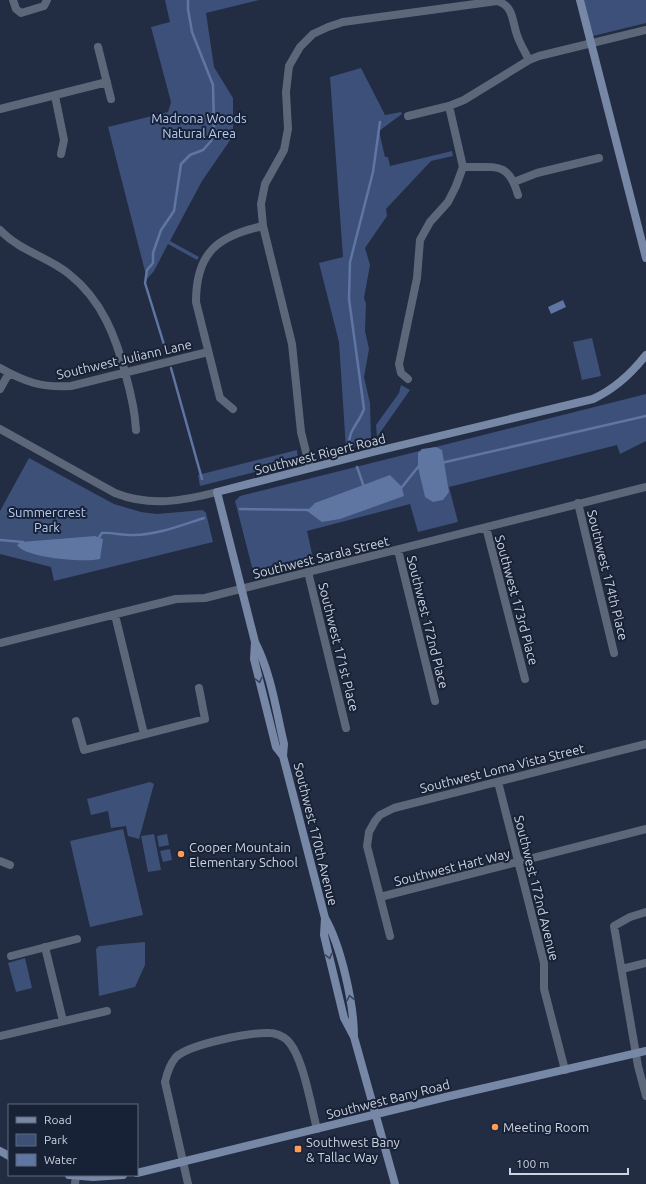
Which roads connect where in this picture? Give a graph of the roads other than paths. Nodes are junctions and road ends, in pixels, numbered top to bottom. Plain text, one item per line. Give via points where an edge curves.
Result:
1 (13, 0) edge
2 (47, 0) edge
3 (580, 0) edge
4 (646, 30) edge
5 (591, 43) junction
6 (98, 47) dead end
7 (529, 60) junction
8 (107, 82) junction
9 (54, 96) junction
10 (111, 99) dead end
11 (449, 106) junction
12 (0, 109) edge
13 (408, 116) dead end
14 (61, 154) dead end
15 (599, 158) dead end
16 (463, 166) junction
17 (514, 182) junction
18 (518, 196) dead end
19 (263, 226) junction
20 (0, 230) edge
21 (646, 258) edge
22 (208, 352) junction
23 (644, 360) edge
24 (0, 368) edge
25 (125, 372) junction
26 (9, 373) junction
27 (408, 379) dead end
28 (0, 389) edge
29 (233, 409) dead end
30 (0, 429) edge
31 (136, 430) dead end
32 (310, 468) junction
33 (646, 487) edge
34 (217, 492) junction
35 (578, 503) junction
36 (486, 527) junction
37 (398, 550) junction
38 (308, 572) junction
39 (242, 589) junction
40 (115, 615) junction
41 (0, 643) edge
42 (614, 653) dead end
43 (525, 679) dead end
44 (198, 688) dead end
45 (435, 701) dead end
46 (76, 721) dead end
47 (346, 728) dead end
48 (144, 734) junction
49 (646, 744) edge
50 (498, 782) junction
51 (646, 829) edge
52 (0, 861) edge
53 (518, 863) junction
54 (10, 866) dead end
55 (380, 897) junction
56 (646, 912) edge
57 (390, 936) dead end
58 (77, 939) dead end
59 (44, 947) junction
60 (11, 956) dead end
61 (646, 963) edge
62 (622, 969) junction
63 (107, 1011) dead end
64 (63, 1021) junction
65 (0, 1036) edge
66 (646, 1051) edge
67 (636, 1054) junction
68 (565, 1070) junction
69 (646, 1096) edge
70 (375, 1114) junction
71 (317, 1129) junction
72 (184, 1162) junction
73 (138, 1173) edge
74 (98, 1176) edge
75 (74, 1177) edge
76 (188, 1184) edge
77 (395, 1184) edge

1 - 2 street via 16,9 21,13 40,8
3 - 5 main road
4 - 5 street
5 - 7 street
5 - 21 main road
6 - 8 street
7 - 11 street via 464,100
7 - 19 street via 516,34 509,8 497,1 343,22 313,34 300,47 289,66 286,92 288,129 284,150 264,184 261,204
8 - 9 street
8 - 10 street
9 - 12 street
9 - 14 street via 64,140
11 - 13 street
11 - 16 street
15 - 17 street via 537,173
16 - 17 street via 503,169 512,176
16 - 27 street via 448,202 430,222 420,240 417,278 400,364 401,373
17 - 18 street
19 - 22 street via 246,229 225,238 205,259 199,272 196,302
19 - 32 street via 292,344 301,432
20 - 25 street via 26,251 69,274 86,290 101,308 112,330
22 - 25 street, Southwest Juliann Lane
22 - 29 street via 220,398
23 - 32 main road, Southwest Rigert Road via 617,385 593,399
24 - 26 street, Southwest Juliann Lane
25 - 26 street, Southwest Juliann Lane via 71,386 52,387 34,384
25 - 31 street via 136,412
26 - 28 street
30 - 34 street, Southwest Rigert Road via 115,493 134,500 170,502
32 - 34 main road, Southwest Rigert Road
33 - 35 street, Southwest Sarala Street
34 - 39 main road, Southwest 170th Avenue
35 - 36 street, Southwest Sarala Street
35 - 42 street, Southwest 174th Place
36 - 37 street, Southwest Sarala Street
36 - 43 street, Southwest 173rd Place
37 - 38 street, Southwest Sarala Street
37 - 45 street, Southwest 172nd Place
38 - 39 street, Southwest Sarala Street
38 - 47 street, Southwest 171st Place
39 - 40 street, Southwest Sarala Street via 205,598 176,599
39 - 70 main road, Southwest 170th Avenue via 255,642 268,674 284,744 283,756 325,918 333,932 349,994 354,1017 354,1037
40 - 41 street, Southwest Sarala Street
40 - 48 street
44 - 48 street via 205,719
46 - 48 street via 84,750
49 - 50 street, Southwest Loma Vista Street
50 - 53 street, Southwest 172nd Avenue
50 - 55 street, Southwest Loma Vista Street via 394,808 380,815 371,826 367,846
51 - 53 street, Southwest Hart Way
52 - 54 street
53 - 55 street, Southwest Hart Way
53 - 68 street, Southwest 172nd Avenue via 544,963 544,989
55 - 57 street
56 - 62 street via 614,926
58 - 59 street
59 - 60 street
59 - 64 street
61 - 62 street
62 - 67 street
63 - 64 street
64 - 65 street
66 - 67 main road, Southwest Bany Road
67 - 68 main road, Southwest Bany Road
67 - 69 street
68 - 70 main road, Southwest Bany Road
70 - 71 main road, Southwest Bany Road
70 - 77 main road, Southwest 170th Avenue
71 - 72 main road, Southwest Bany Road
71 - 72 street via 297,1055 286,1039 272,1033 253,1033 188,1049 176,1058 168,1070 165,1082
72 - 73 main road, Southwest Bany Road
72 - 76 street
74 - 75 main road

